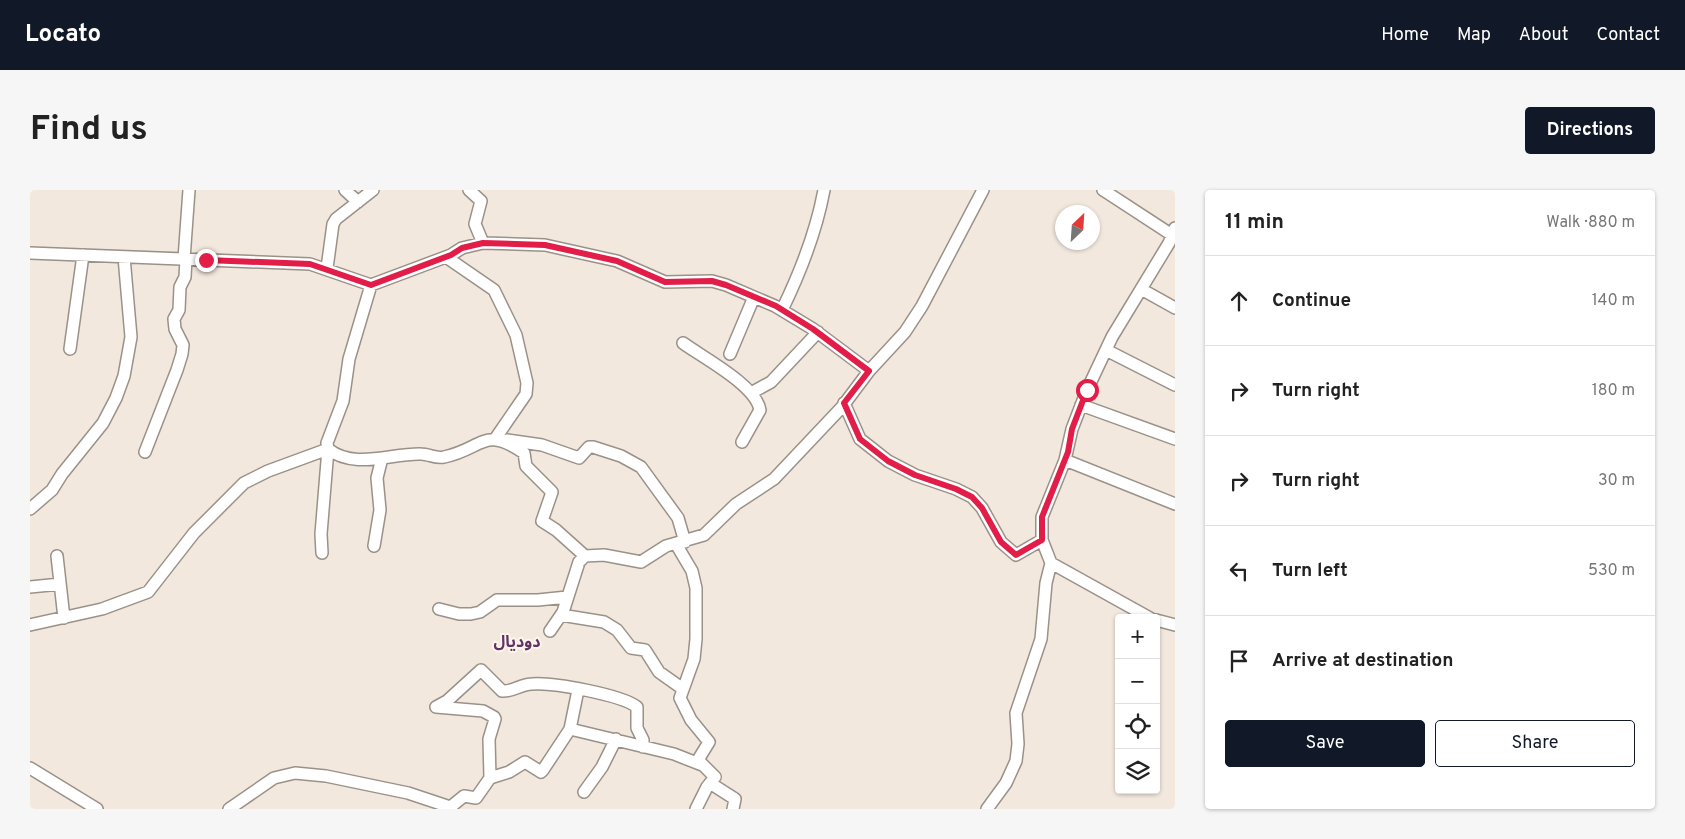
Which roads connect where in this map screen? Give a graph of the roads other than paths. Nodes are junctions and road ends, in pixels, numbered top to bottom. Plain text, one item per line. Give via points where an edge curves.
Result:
1 (189, 190) edge
2 (345, 190) edge
3 (373, 190) edge
4 (470, 190) edge
5 (824, 190) edge
6 (983, 190) edge
7 (1103, 190) edge
8 (358, 202) junction
9 (1173, 238) edge
10 (483, 243) junction
11 (30, 253) edge
12 (83, 255) junction
13 (124, 257) junction
14 (446, 257) junction
15 (185, 259) junction
16 (327, 268) junction
17 (371, 285) junction
18 (1141, 289) junction
19 (754, 297) junction
20 (1175, 308) edge
21 (782, 310) junction
22 (818, 332) junction
23 (682, 343) dead end
24 (70, 350) dead end
25 (1106, 350) junction
26 (730, 354) dead end
27 (869, 371) junction
28 (1175, 385) edge
29 (751, 392) junction
30 (844, 403) junction
31 (1081, 405) junction
32 (499, 439) junction
33 (1175, 439) edge
34 (742, 442) dead end
35 (328, 449) junction
36 (145, 452) dead end
37 (382, 458) junction
38 (1065, 460) junction
39 (1175, 504) edge
40 (30, 509) edge
41 (1042, 540) junction
42 (681, 543) junction
43 (374, 546) dead end
44 (322, 553) dead end
45 (57, 556) dead end
46 (585, 556) junction
47 (1051, 563) junction
48 (60, 584) junction
49 (30, 587) edge
50 (567, 598) junction
51 (439, 610) dead end
52 (1143, 614) edge
53 (561, 615) junction
54 (64, 618) junction
55 (1160, 621) edge
56 (30, 625) edge
57 (1175, 625) edge
58 (550, 631) dead end
59 (683, 689) junction
60 (578, 690) junction
61 (570, 729) junction
62 (616, 740) junction
63 (643, 747) junction
64 (702, 765) junction
65 (30, 768) edge
66 (490, 778) junction
67 (713, 780) junction
68 (584, 792) dead end
69 (473, 804) edge
70 (449, 808) edge
71 (97, 809) edge
72 (229, 809) edge
73 (696, 809) edge
74 (733, 809) edge
75 (987, 809) edge

1 - 15 street
2 - 8 street
3 - 8 street
4 - 10 street via 481,201 475,224
5 - 21 street via 800,272
6 - 27 street via 922,306 905,332
7 - 9 street
8 - 16 street via 333,224
9 - 18 street
10 - 14 street via 462,248
10 - 19 street via 560,247 617,261 665,282 712,281
11 - 12 street
12 - 13 street
12 - 24 street
13 - 15 street
13 - 40 street via 131,337 116,398 103,423 52,490
14 - 17 street
14 - 32 street via 494,290 516,335 527,383 526,394
15 - 16 street via 295,262
15 - 36 street via 180,310 174,319 183,345 182,354
16 - 17 street
17 - 35 street via 349,359 343,401 327,443
18 - 20 street
18 - 25 street
19 - 21 street
19 - 26 street
21 - 22 street
22 - 27 street
22 - 29 street via 771,382
23 - 29 street
25 - 28 street
25 - 31 street
27 - 30 street
29 - 34 street via 760,410
30 - 41 street via 860,439 888,461 972,497 1001,542 1016,555
30 - 42 street via 774,478 736,504 704,535
31 - 33 street
31 - 38 street
32 - 37 street via 486,439 442,458 421,454
32 - 42 street via 542,445 579,458 593,447 636,462 678,518
32 - 46 street via 524,454 526,466 552,492 542,521
35 - 37 street via 345,458
35 - 44 street
35 - 54 street via 244,483 194,533 148,592 102,609
37 - 43 street via 377,478 380,510
38 - 39 street
38 - 41 street via 1042,517
41 - 47 street
42 - 46 street via 666,546 641,562 604,555
42 - 59 street via 696,588 694,653
45 - 48 street
46 - 50 street via 579,562
47 - 52 street
47 - 75 street via 1041,639 1016,713 1016,761 1006,783
48 - 49 street
48 - 54 street
50 - 51 street via 497,600 480,612 471,614
50 - 53 street
53 - 58 street
53 - 59 street via 608,624 631,648 645,650 659,672
54 - 56 street
55 - 57 street
59 - 64 street via 682,704 709,742 698,760
60 - 61 street
60 - 63 street via 595,692 637,707 637,728
60 - 66 street via 532,684 502,691 481,670 436,707 483,711 494,717 489,739
61 - 62 street
61 - 66 street via 541,772 525,762
62 - 63 street
62 - 68 street
63 - 64 street
64 - 67 street
65 - 71 street
66 - 69 street
67 - 73 street
67 - 74 street via 735,799
69 - 70 street via 464,796
70 - 72 street via 408,793 295,773 274,778

